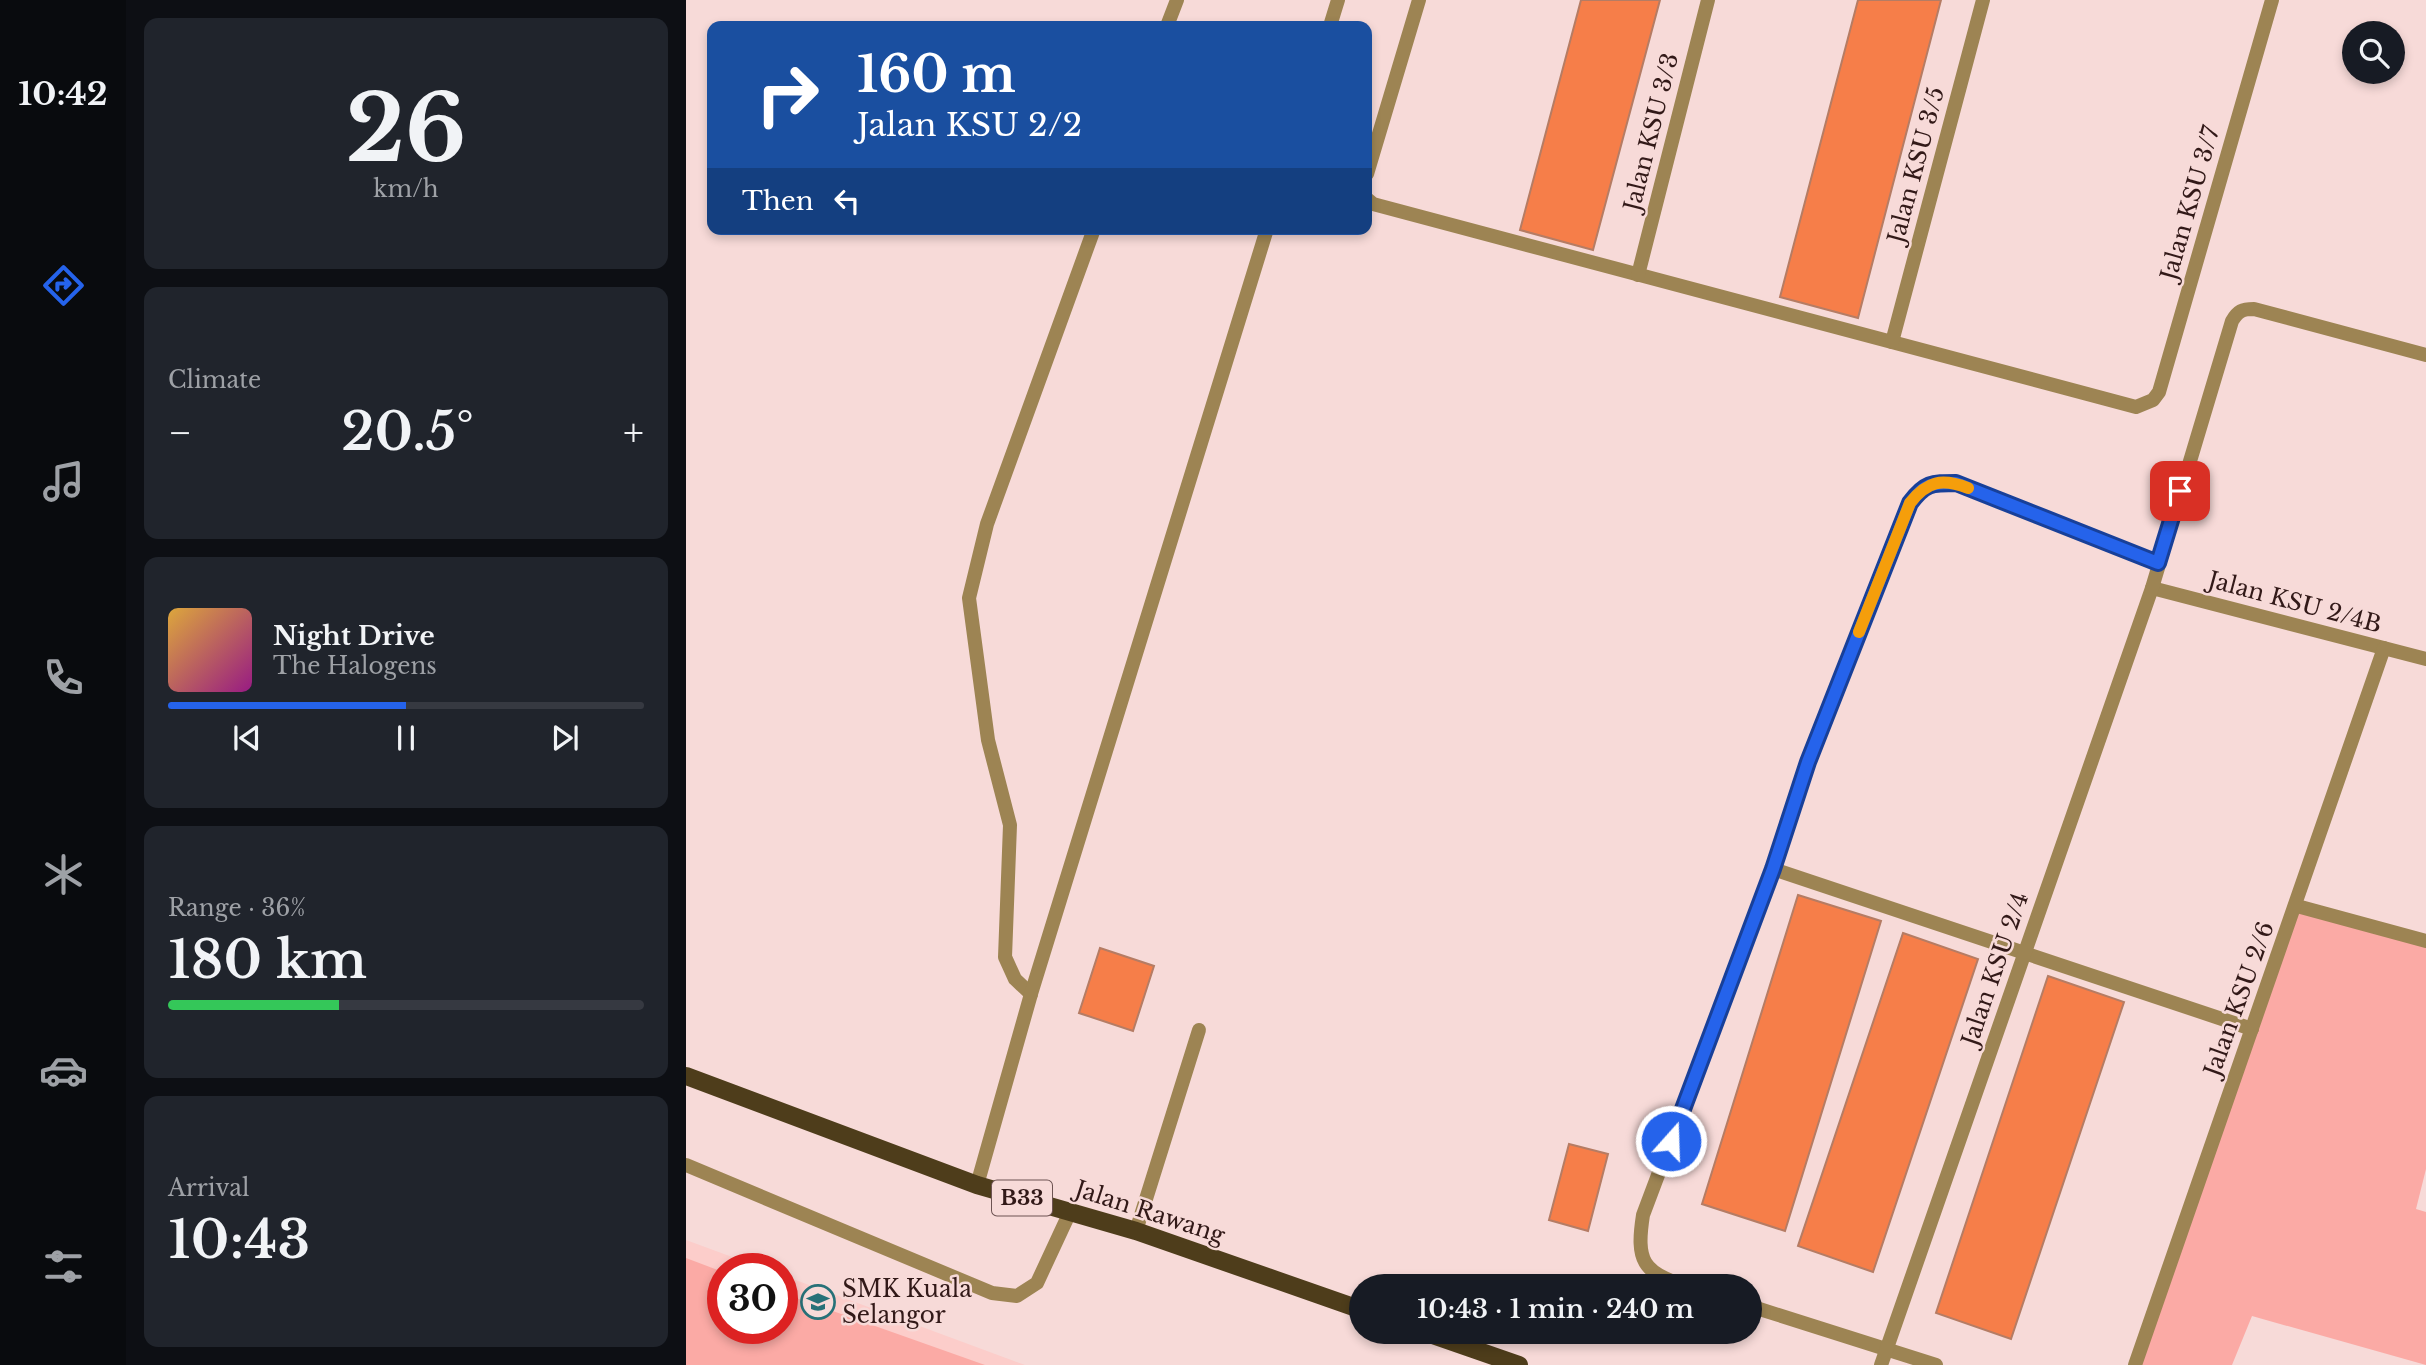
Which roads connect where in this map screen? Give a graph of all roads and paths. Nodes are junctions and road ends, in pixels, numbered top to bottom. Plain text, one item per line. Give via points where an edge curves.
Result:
1 (1177, 0) edge
2 (1338, 0) edge
3 (1419, 0) edge
4 (1709, 0) edge
5 (1983, 0) edge
6 (2272, 0) edge
7 (1169, 21) edge
8 (1332, 21) edge
9 (1372, 157) edge
10 (1372, 202) edge
11 (1092, 235) edge
12 (1265, 235) edge
13 (1639, 275) junction
14 (1892, 342) junction
15 (2426, 355) edge
16 (2158, 563) junction
17 (2152, 588) junction
18 (2384, 649) junction
19 (2426, 659) edge
20 (1773, 869) junction
21 (2297, 906) junction
22 (2426, 941) edge
23 (2025, 954) junction
24 (1031, 994) junction
25 (2252, 1029) junction
26 (1199, 1030) dead end
27 (686, 1076) edge
28 (686, 1165) edge
29 (976, 1185) junction
30 (1070, 1212) junction
31 (1136, 1231) junction
32 (1656, 1274) edge
33 (1349, 1305) edge
34 (1762, 1310) edge
35 (1459, 1344) edge
36 (1886, 1349) junction
37 (1519, 1365) edge
38 (1881, 1365) edge
39 (1936, 1365) edge
40 (2135, 1365) edge

1 - 7 street
2 - 8 street
3 - 9 street
4 - 13 street, Jalan KSU 3/3
5 - 14 street, Jalan KSU 3/5
6 - 14 street, Jalan KSU 3/7 via 2153,400 2136,407
10 - 13 street
11 - 24 street via 987,524 969,597 988,740 1010,825 1005,957 1015,979
12 - 24 street
13 - 14 street
15 - 16 street, Jalan KSU 2/4 via 2254,309 2237,313
16 - 17 street, Jalan KSU 2/4
16 - 20 street via 1956,483 1921,488 1910,503 1808,762
17 - 18 street, Jalan KSU 2/4B
17 - 23 street, Jalan KSU 2/4
18 - 19 street, Jalan KSU 2/4B
18 - 21 street, Jalan KSU 2/6
20 - 23 street
20 - 32 street via 1643,1215 1640,1257
21 - 22 street
21 - 25 street, Jalan KSU 2/6
23 - 25 street
23 - 36 street, Jalan KSU 2/4
24 - 29 street
25 - 40 street, Jalan KSU 2/6
26 - 31 street
27 - 29 main road, Jalan Rawang / B33
28 - 30 street via 992,1293 1017,1296 1037,1283
29 - 30 main road, Jalan Rawang / B33
30 - 31 main road, Jalan Rawang / B33
31 - 33 main road, Jalan Rawang / B33
34 - 36 street
35 - 37 main road
36 - 38 street, Jalan KSU 2/4
36 - 39 street

